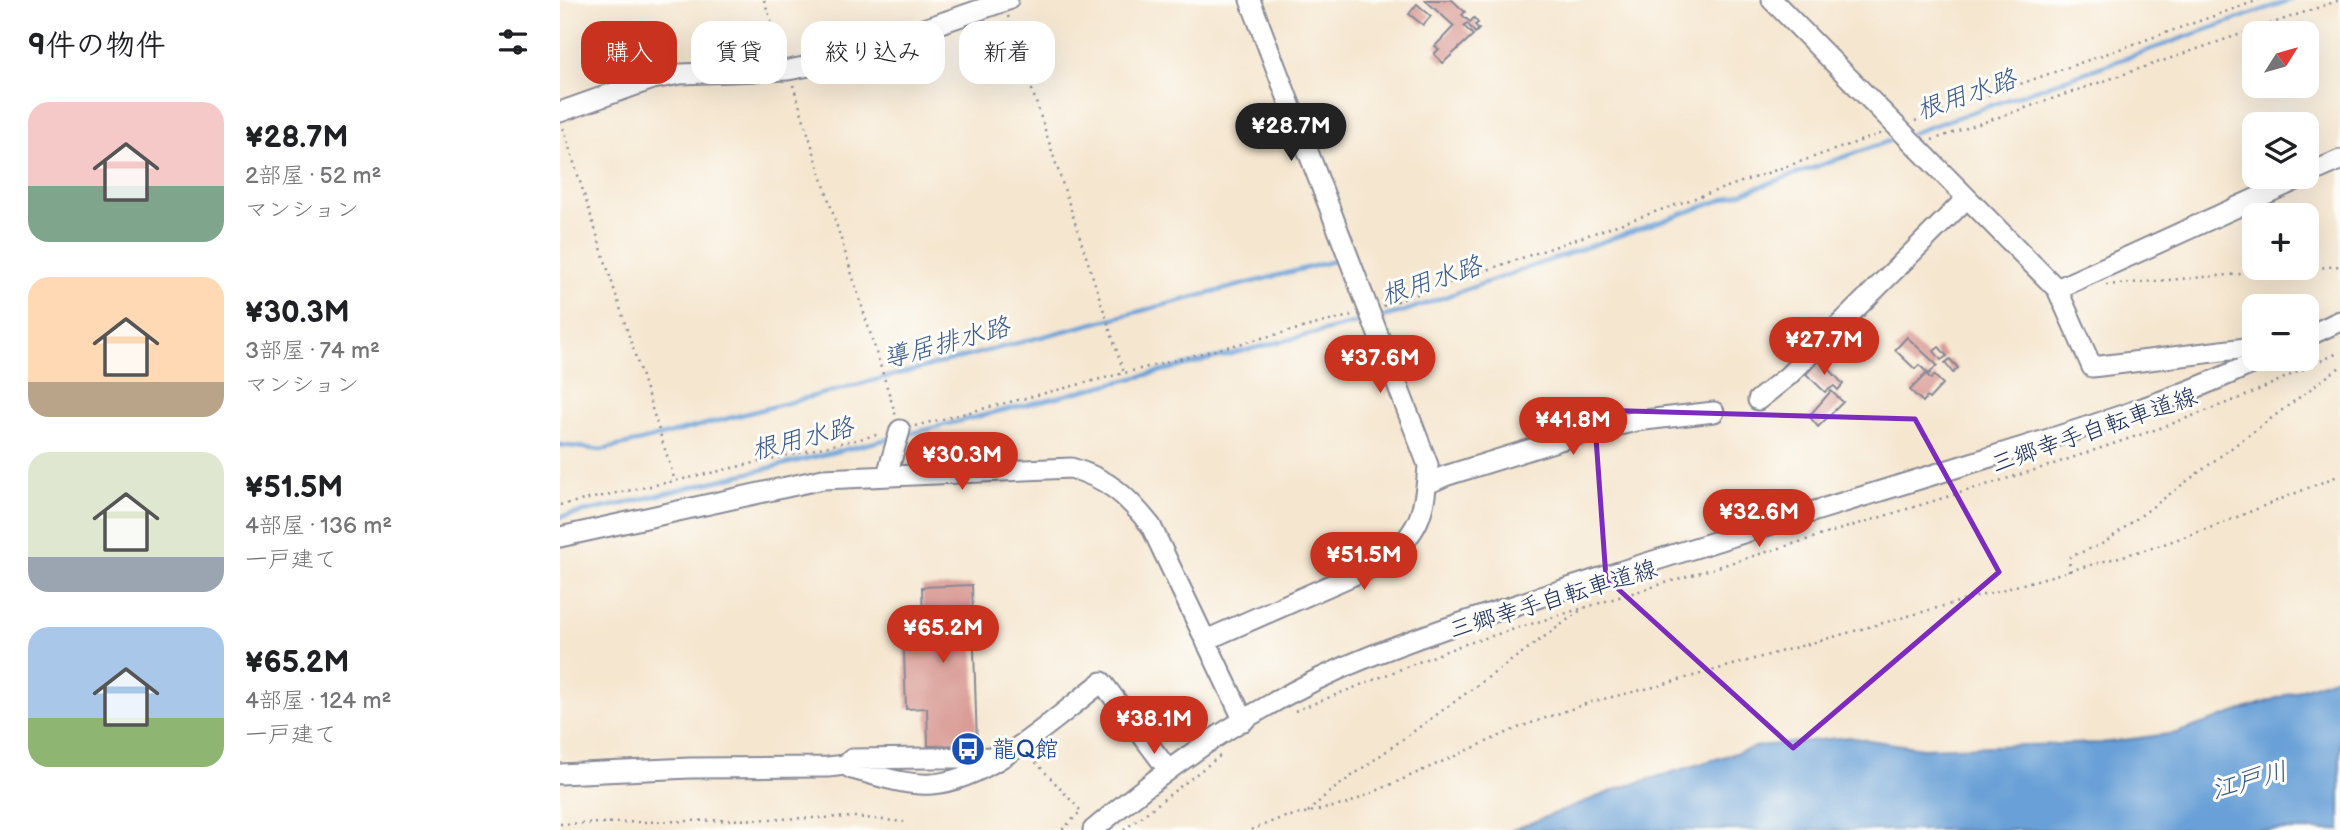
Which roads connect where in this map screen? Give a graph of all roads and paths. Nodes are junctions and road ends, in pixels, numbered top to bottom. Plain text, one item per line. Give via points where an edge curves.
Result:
1 (764, 0) edge
2 (1250, 0) edge
3 (1772, 0) edge
4 (2259, 0) edge
5 (2340, 0) edge
6 (1006, 1) edge
7 (788, 70) junction
8 (560, 112) edge
9 (560, 119) edge
10 (1899, 128) junction
11 (1916, 146) junction
12 (2340, 160) edge
13 (2319, 170) edge
14 (2276, 189) edge
15 (1966, 199) junction
16 (2340, 266) edge
17 (2098, 286) dead end
18 (2057, 289) junction
19 (1370, 311) junction
20 (2340, 321) edge
21 (2319, 331) edge
22 (2242, 348) edge
23 (2340, 352) edge
24 (2242, 367) edge
25 (2340, 367) edge
26 (1125, 374) junction
27 (1758, 400) dead end
28 (1713, 412) dead end
29 (900, 430) junction
30 (887, 475) junction
31 (1428, 475) junction
32 (2340, 475) edge
33 (675, 481) junction
34 (560, 505) edge
35 (560, 537) edge
36 (2068, 572) junction
37 (1593, 600) dead end
38 (1587, 606) junction
39 (1206, 640) junction
40 (1287, 714) dead end
41 (1244, 721) junction
42 (1020, 744) junction
43 (1221, 756) dead end
44 (1168, 770) junction
45 (560, 774) edge
46 (1308, 812) junction
47 (904, 822) dead end
48 (560, 824) edge
49 (1062, 830) edge
50 (1093, 830) edge
51 (1124, 830) edge
52 (1251, 830) edge

1 - 7 path
2 - 19 street
3 - 10 street
4 - 10 path
5 - 11 path
6 - 7 street via 825,63
6 - 26 path
7 - 8 street via 662,78
7 - 29 path
9 - 33 path
10 - 11 street
10 - 19 path
11 - 15 street
12 - 13 street
14 - 18 street
15 - 18 street
15 - 27 street via 1788,376
16 - 17 path
18 - 22 street via 2092,367
19 - 26 path
19 - 31 street
20 - 21 street
23 - 38 path, 三郷幸手自転車道線 via 2250,394 2153,431
24 - 41 street via 2042,441 1471,620 1371,656
25 - 36 path via 2104,543 2070,557
26 - 29 path
28 - 31 street via 1636,421 1444,476
29 - 30 street
29 - 33 path
30 - 35 street via 823,479
30 - 39 street via 1045,468 1091,474 1114,486 1151,526
31 - 39 street via 1418,524 1403,546 1381,563
32 - 36 path via 2215,526
33 - 34 path
36 - 46 path via 1591,702 1520,727 1347,804
37 - 38 path
38 - 40 path, 三郷幸手自転車道線 via 1458,646
38 - 46 path
39 - 41 street
41 - 44 street
42 - 44 street via 1102,682
42 - 45 street via 982,771 932,784 908,783 845,765
42 - 49 path via 1082,811
43 - 51 path
44 - 50 street
46 - 52 path
47 - 48 path via 856,817

